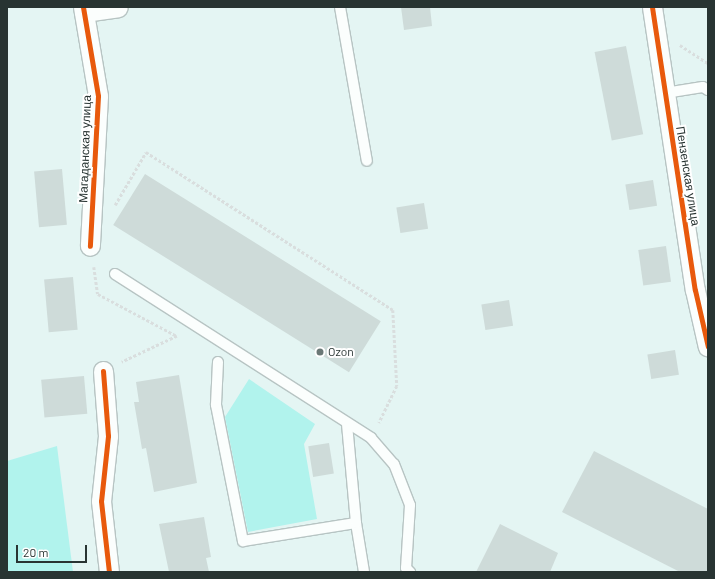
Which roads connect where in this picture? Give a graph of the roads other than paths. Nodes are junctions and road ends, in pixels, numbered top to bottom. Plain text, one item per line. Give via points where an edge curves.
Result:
1 (118, 7) edge
2 (340, 7) edge
3 (652, 7) edge
4 (83, 10) edge
5 (708, 90) edge
6 (665, 93) junction
7 (367, 161) dead end
8 (90, 246) road end
9 (115, 274) dead end
10 (708, 347) edge
11 (218, 362) dead end
12 (103, 371) road end
13 (347, 424) junction
14 (356, 523) junction
15 (109, 572) edge
16 (364, 572) edge
17 (410, 572) edge

1 - 4 street
2 - 7 lane
3 - 6 street, Пензенская улица
4 - 8 street, Магаданская улица via 98,96
5 - 6 lane via 703,87
6 - 10 street, Пензенская улица via 695,290
9 - 13 lane
11 - 14 lane via 216,405 243,541
12 - 15 street via 108,436 101,501
13 - 14 lane
13 - 17 lane via 371,438 394,464 410,505 406,568
14 - 16 lane

